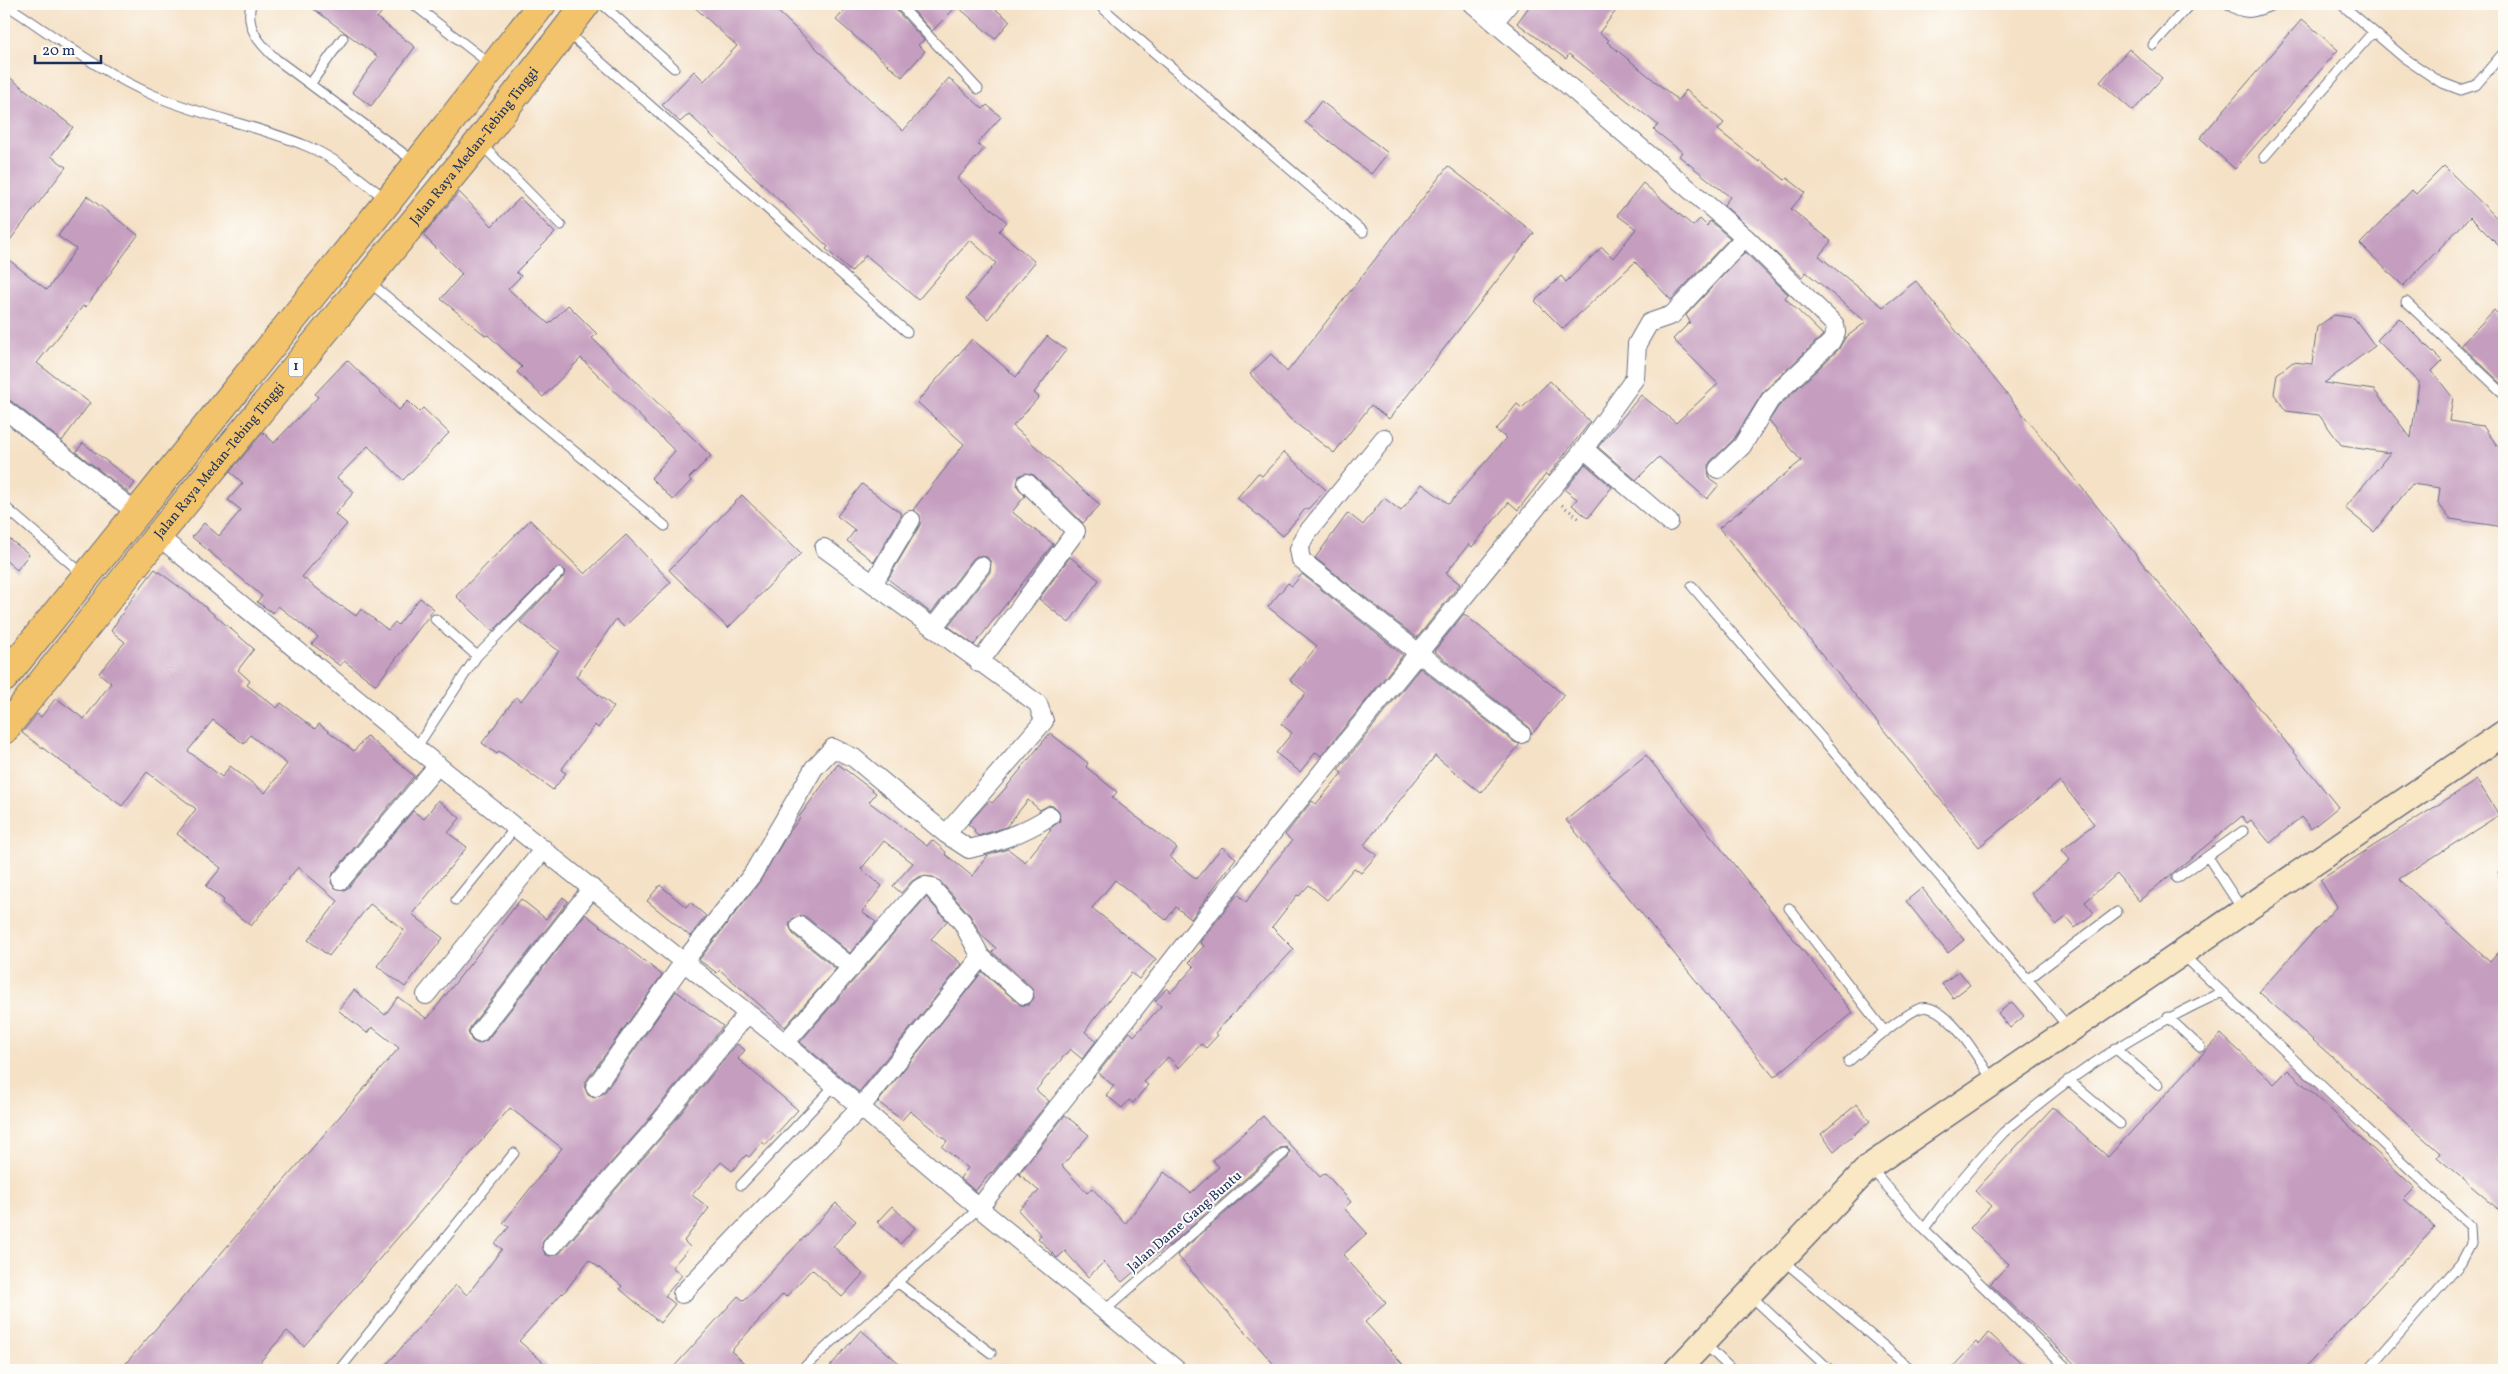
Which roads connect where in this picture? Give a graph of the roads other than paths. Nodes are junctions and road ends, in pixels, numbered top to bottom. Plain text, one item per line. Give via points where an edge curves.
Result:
1 (5, 4) edge
2 (251, 4) edge
3 (413, 4) edge
4 (542, 4) edge
5 (586, 4) edge
6 (602, 4) edge
7 (899, 4) edge
8 (1098, 4) edge
9 (1473, 4) edge
10 (1508, 4) edge
11 (2190, 4) edge
12 (2228, 4) edge
13 (2275, 4) edge
14 (2341, 4) edge
15 (1495, 21) junction
16 (566, 32) junction
17 (2373, 32) junction
18 (343, 38) dead end
19 (2153, 45) dead end
20 (2504, 52) edge
21 (492, 66) junction
22 (674, 68) dead end
23 (311, 83) junction
24 (978, 89) dead end
25 (480, 142) junction
26 (2264, 157) dead end
27 (417, 163) junction
28 (388, 201) junction
29 (561, 225) dead end
30 (1362, 232) dead end
31 (1744, 237) junction
32 (367, 280) junction
33 (2406, 302) dead end
34 (907, 332) dead end
35 (2504, 394) edge
36 (4, 409) edge
37 (1384, 438) dead end
38 (1584, 449) junction
39 (1718, 469) dead end
40 (1027, 482) dead end
41 (4, 506) edge
42 (137, 514) junction
43 (911, 520) dead end
44 (1669, 522) dead end
45 (665, 526) dead end
46 (158, 536) junction
47 (824, 548) dead end
48 (981, 566) dead end
49 (559, 573) dead end
50 (86, 576) junction
51 (873, 584) junction
52 (1692, 586) dead end
53 (435, 619) dead end
54 (933, 628) junction
55 (1419, 654) junction
56 (477, 656) junction
57 (979, 663) junction
58 (4, 678) edge
59 (4, 730) edge
60 (2504, 733) edge
61 (1521, 734) dead end
62 (416, 748) junction
63 (438, 765) junction
64 (1050, 816) dead end
65 (516, 827) junction
66 (2243, 830) dead end
67 (946, 834) junction
68 (544, 849) junction
69 (2208, 857) junction
70 (2178, 878) dead end
71 (341, 880) dead end
72 (592, 888) junction
73 (456, 900) dead end
74 (1789, 908) dead end
75 (2244, 911) junction
76 (2118, 912) dead end
77 (800, 926) dead end
78 (2182, 954) junction
79 (981, 957) junction
80 (683, 963) junction
81 (852, 968) junction
82 (2027, 980) junction
83 (2222, 992) junction
84 (426, 995) dead end
85 (1024, 995) dead end
86 (747, 1014) junction
87 (2168, 1017) junction
88 (2070, 1029) junction
89 (479, 1032) dead end
90 (1885, 1032) junction
91 (785, 1043) junction
92 (2200, 1047) dead end
93 (2115, 1048) junction
94 (1848, 1062) dead end
95 (2068, 1080) junction
96 (1993, 1082) junction
97 (2158, 1085) dead end
98 (834, 1086) junction
99 (595, 1087) dead end
100 (861, 1107) junction
101 (2120, 1124) dead end
102 (514, 1153) dead end
103 (1284, 1153) dead end
104 (1869, 1167) junction
105 (742, 1185) dead end
106 (979, 1208) junction
107 (1924, 1229) junction
108 (552, 1246) dead end
109 (1781, 1258) junction
110 (896, 1282) junction
111 (682, 1294) dead end
112 (1749, 1294) junction
113 (1104, 1311) junction
114 (1704, 1343) junction
115 (991, 1353) dead end
116 (339, 1370) edge
117 (801, 1370) edge
118 (1177, 1370) edge
119 (1678, 1370) edge
120 (1732, 1370) edge
121 (1830, 1370) edge
122 (1912, 1370) edge
123 (2069, 1370) edge
124 (2368, 1370) edge

1 - 28 lane via 96,64 150,94 199,113 305,145 338,162
2 - 23 lane via 250,24 262,46
3 - 21 lane
4 - 21 highway, 1
5 - 16 highway, Jalan Raya Medan-Tebing Tinggi / 1
6 - 22 lane
7 - 24 lane
8 - 30 lane
9 - 15 street
10 - 15 street
11 - 19 lane
12 - 13 lane via 2241,13 2254,13
14 - 17 lane
15 - 31 street
16 - 25 highway, Jalan Raya Medan-Tebing Tinggi / 1
16 - 34 lane
17 - 20 lane via 2440,82 2461,90 2476,86
17 - 26 lane
18 - 23 lane
21 - 27 highway, 1
23 - 27 lane
25 - 29 lane
25 - 32 highway, Jalan Raya Medan-Tebing Tinggi / 1
27 - 28 highway, 1
28 - 42 highway, 1
31 - 38 street via 1672,315 1648,323 1637,344 1635,378
31 - 39 street via 1837,328 1831,342 1770,400 1742,446
32 - 45 lane
32 - 46 highway, Jalan Raya Medan-Tebing Tinggi / 1
33 - 35 lane
36 - 42 street
37 - 55 street via 1306,534 1298,555 1306,566
38 - 44 street
38 - 55 street
40 - 57 street via 1076,531
41 - 50 lane
42 - 50 highway, 1
43 - 51 street
46 - 59 highway, Jalan Raya Medan-Tebing Tinggi / 1
46 - 62 street
47 - 51 street
48 - 54 street
49 - 56 lane
50 - 58 highway, 1
51 - 54 street
52 - 82 lane
53 - 56 lane
54 - 57 street
55 - 61 street
55 - 106 street via 1252,858
56 - 62 lane
57 - 67 street via 1038,704 1044,721
60 - 75 street
62 - 63 street
63 - 65 street
63 - 71 street
64 - 67 street via 1002,841 969,849
65 - 68 street
65 - 73 lane
66 - 69 lane
67 - 80 street via 854,758 833,748 814,768 752,875
68 - 72 street
68 - 84 street
69 - 70 lane
69 - 75 lane
72 - 80 street
72 - 89 street
74 - 90 lane
75 - 78 street
76 - 82 lane
77 - 81 street
78 - 83 lane
78 - 88 street
79 - 81 street via 962,922 931,888 925,886
79 - 85 street
79 - 100 street
80 - 86 street
80 - 99 street
81 - 91 street
82 - 88 lane
83 - 87 lane
83 - 124 lane via 2470,1226 2471,1244 2461,1263
86 - 91 street
86 - 108 street via 652,1132
87 - 92 lane
87 - 93 lane
88 - 96 street
90 - 94 lane
90 - 96 lane via 1920,1008 1932,1008 1946,1018 1970,1045
91 - 98 street
93 - 95 lane
93 - 97 lane
95 - 101 lane
95 - 107 lane via 2005,1132 1959,1180
96 - 104 street
98 - 100 street
98 - 105 lane
100 - 106 street
100 - 111 street
102 - 116 lane
103 - 113 lane, Jalan Dame Gang Buntu
104 - 107 lane
104 - 109 street
106 - 110 lane
106 - 113 street
107 - 123 lane
109 - 112 street
109 - 122 lane
110 - 115 lane
110 - 117 lane
112 - 114 street
112 - 121 lane
113 - 118 street
114 - 119 street
114 - 120 lane

